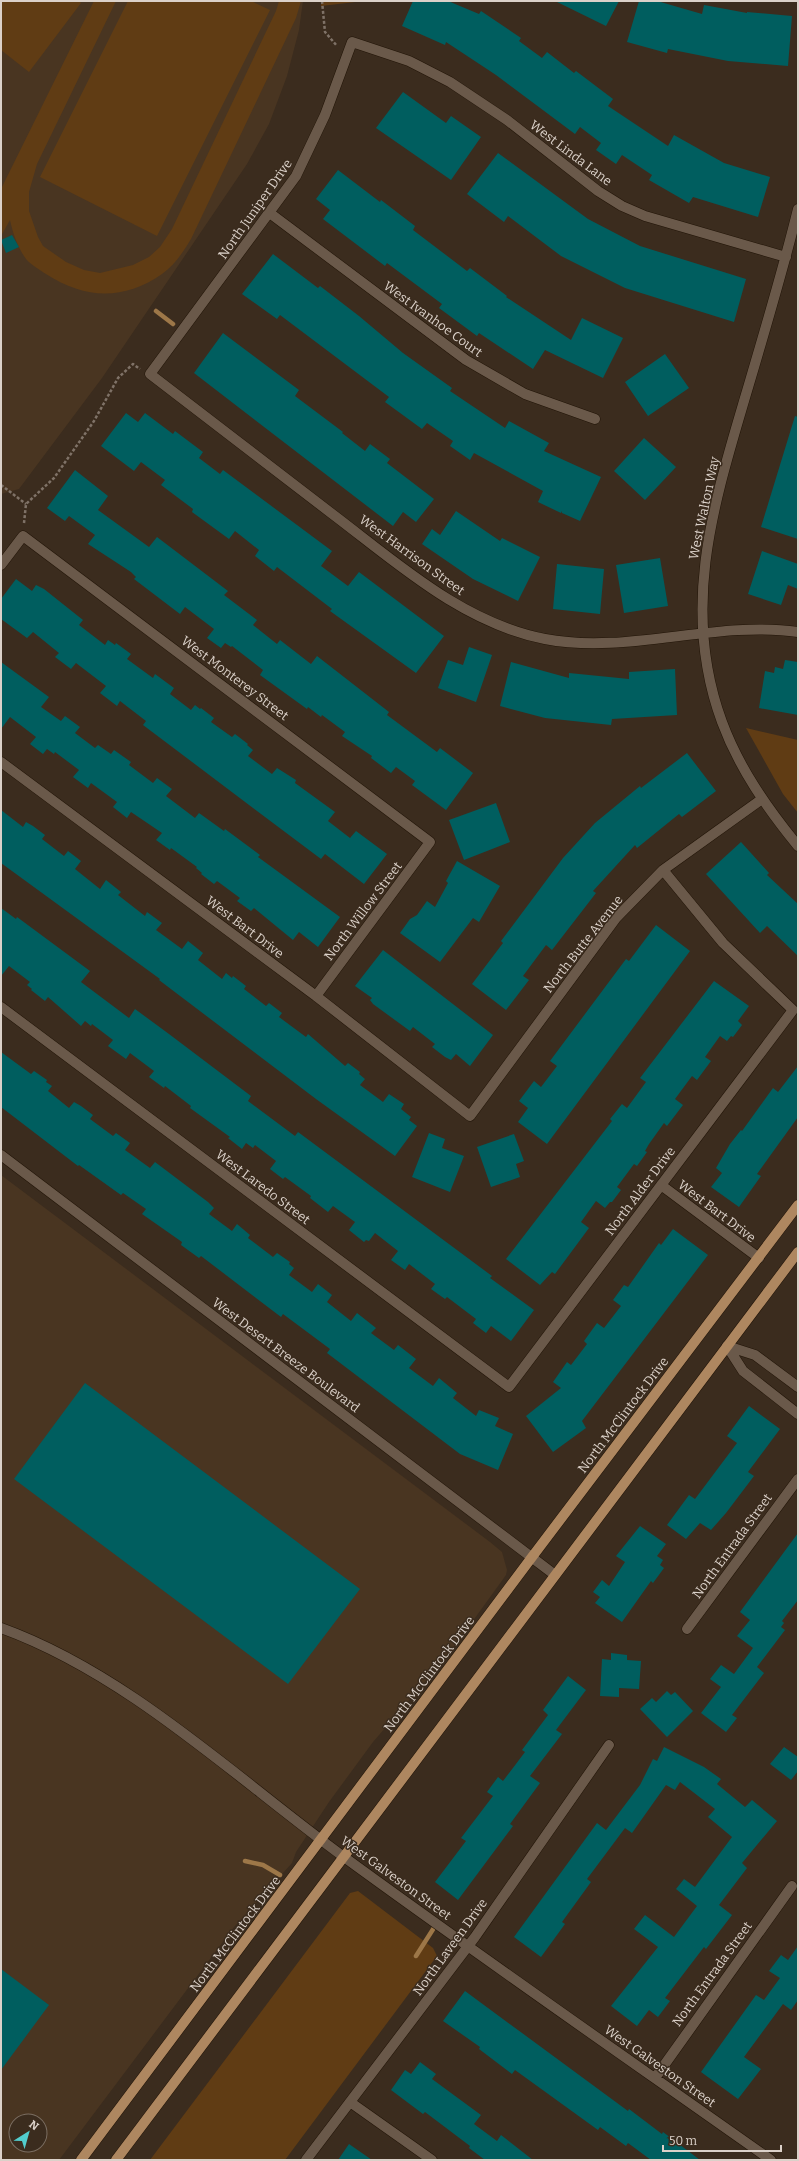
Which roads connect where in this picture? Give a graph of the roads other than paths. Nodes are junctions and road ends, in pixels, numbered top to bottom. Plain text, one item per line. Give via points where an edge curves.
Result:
1 (352, 42) joint
2 (798, 209) edge
3 (271, 214) junction
4 (786, 257) junction
5 (147, 373) joint
6 (595, 419) dead end
7 (1, 565) edge
8 (798, 632) edge
9 (703, 634) junction
10 (1, 762) edge
11 (762, 799) junction
12 (430, 842) joint
13 (798, 846) edge
14 (663, 870) junction
15 (316, 996) junction
16 (1, 1007) edge
17 (470, 1116) joint
18 (1, 1155) edge
19 (661, 1185) junction
20 (798, 1205) edge
21 (798, 1252) edge
22 (759, 1258) junction
23 (727, 1346) junction
24 (509, 1387) joint
25 (798, 1387) edge
26 (798, 1414) edge
27 (798, 1479) edge
28 (532, 1557) junction
29 (555, 1575) junction
30 (1, 1628) edge
31 (687, 1629) dead end
32 (609, 1745) dead end
33 (322, 1840) junction
34 (344, 1857) junction
35 (792, 1886) dead end
36 (468, 1946) junction
37 (655, 2078) junction
38 (350, 2102) junction
39 (81, 2160) edge
40 (116, 2160) edge
41 (306, 2160) edge
42 (432, 2160) edge
43 (771, 2160) edge

1 - 3 street, North Juniper Drive via 310,150
1 - 4 street, West Linda Lane via 409,61 450,82 507,120 598,191 622,206 645,216
2 - 4 street, West Walton Way
3 - 5 street, North Juniper Drive
3 - 6 street, West Ivanhoe Court via 466,360 526,394
4 - 9 street, West Walton Way via 717,495 707,540 702,582
5 - 9 street, West Harrison Street via 424,583 478,616 544,639 580,643
7 - 12 street, West Monterey Street via 23,536
8 - 9 street, West Harrison Street via 765,629
9 - 11 street, West Walton Way via 711,683 722,722 742,767
10 - 15 street, West Bart Drive
11 - 13 street, West Walton Way
11 - 14 street, North Butte Avenue
12 - 15 street, North Willow Street
14 - 17 street, North Butte Avenue via 616,918
14 - 19 street, North Alder Drive via 723,943 793,1010
15 - 17 street, West Bart Drive
16 - 24 street, West Laredo Street
18 - 28 street, West Desert Breeze Boulevard
19 - 22 street, West Bart Drive
19 - 24 street, North Alder Drive
20 - 22 main road, North McClintock Drive
21 - 23 main road
22 - 28 main road, North McClintock Drive
23 - 25 street via 755,1355
23 - 26 street via 743,1371
23 - 29 main road
27 - 31 street, North Entrada Street
28 - 29 street, West Desert Breeze Boulevard
28 - 33 main road, North McClintock Drive
29 - 34 main road
30 - 33 street, West Galveston Street via 52,1650 126,1693
32 - 36 street, North Laveen Drive
33 - 34 street, West Galveston Street
33 - 39 main road, North McClintock Drive
34 - 36 street, West Galveston Street
34 - 40 main road
35 - 37 street, North Entrada Street
36 - 37 street, West Galveston Street
36 - 38 street, North Laveen Drive
37 - 43 street, West Galveston Street
38 - 41 street, North Laveen Drive
38 - 42 street

